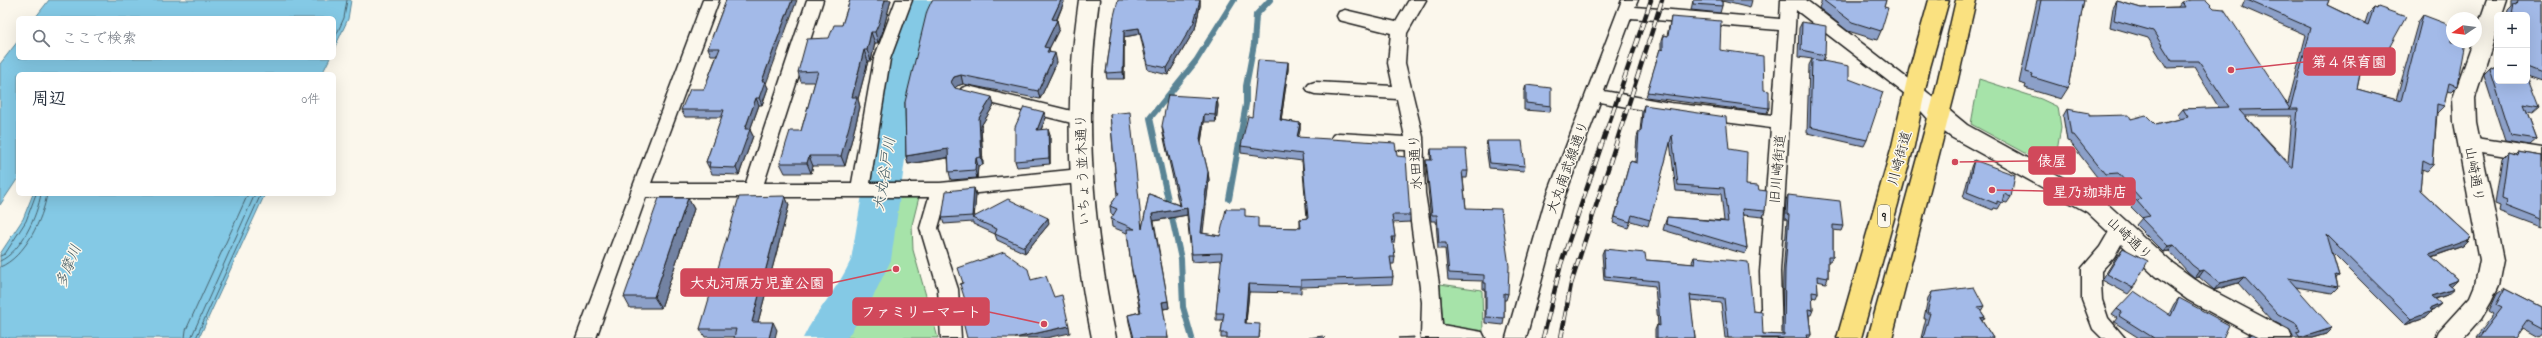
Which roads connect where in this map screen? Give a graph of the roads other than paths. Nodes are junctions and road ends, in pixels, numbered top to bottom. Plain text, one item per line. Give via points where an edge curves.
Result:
1 (711, 0) edge
2 (815, 0) edge
3 (904, 0) edge
4 (1090, 0) edge
5 (1418, 0) edge
6 (1788, 0) edge
7 (1795, 0) edge
8 (1939, 0) edge
9 (1966, 0) edge
10 (2497, 0) edge
11 (1628, 6) edge
12 (1345, 16) dead end
13 (1788, 25) junction
14 (1400, 29) junction
15 (1315, 88) dead end
16 (963, 91) edge
17 (1402, 93) junction
18 (1915, 93) junction
19 (1594, 96) junction
20 (1938, 116) junction
21 (1080, 119) junction
22 (1781, 123) junction
23 (1339, 140) edge
24 (1415, 144) junction
25 (2470, 144) junction
26 (2542, 155) edge
27 (1080, 176) junction
28 (753, 188) junction
29 (639, 190) junction
30 (863, 190) junction
31 (940, 190) junction
32 (2121, 228) junction
33 (1431, 335) edge
34 (586, 338) edge
35 (951, 338) edge
36 (1104, 338) edge
37 (1475, 338) edge
38 (1516, 338) edge
39 (1772, 338) edge
40 (1849, 338) edge
41 (1880, 338) edge
42 (2115, 338) edge
43 (2280, 338) edge
44 (2448, 338) edge

1 - 29 street
2 - 28 street
3 - 30 street via 882,59
4 - 21 street, いちょう並木通り via 1083,56
5 - 14 street, 水田通り via 1406,14
6 - 13 street, 旧川崎街道
7 - 18 street
8 - 18 main road, 川崎街道 / 9
9 - 20 main road, 川崎街道 / 9
10 - 25 street, 山崎通り via 2464,98 2465,122
11 - 13 street
11 - 19 street, 大丸南武線通り
12 - 14 street
13 - 22 street, 旧川崎街道
14 - 17 street, 水田通り via 1396,48
15 - 17 street
16 - 21 street
17 - 24 street, 水田通り
18 - 20 street, 山崎通り
18 - 40 main road, 川崎街道 / 9 via 1904,146
19 - 22 street via 1670,109
19 - 38 street, 大丸南武線通り via 1554,200
20 - 32 street, 山崎通り via 1959,131 2095,206
20 - 41 main road, 川崎街道 / 9
21 - 27 street, いちょう並木通り
22 - 39 street, 旧川崎街道 via 1770,272
23 - 24 street
24 - 33 street, 水田通り via 1416,193 1426,258
25 - 26 street
25 - 44 street, 山崎通り via 2492,260 2490,281 2478,308
27 - 31 street
27 - 36 street, いちょう並木通り via 1087,251
28 - 29 street
28 - 30 street
29 - 34 street
30 - 31 street
31 - 35 street via 929,228 948,289
32 - 42 street via 2107,252 2092,268 2091,284 2092,300 2100,323
32 - 43 street, 山崎通り via 2163,269 2196,293
33 - 37 street

